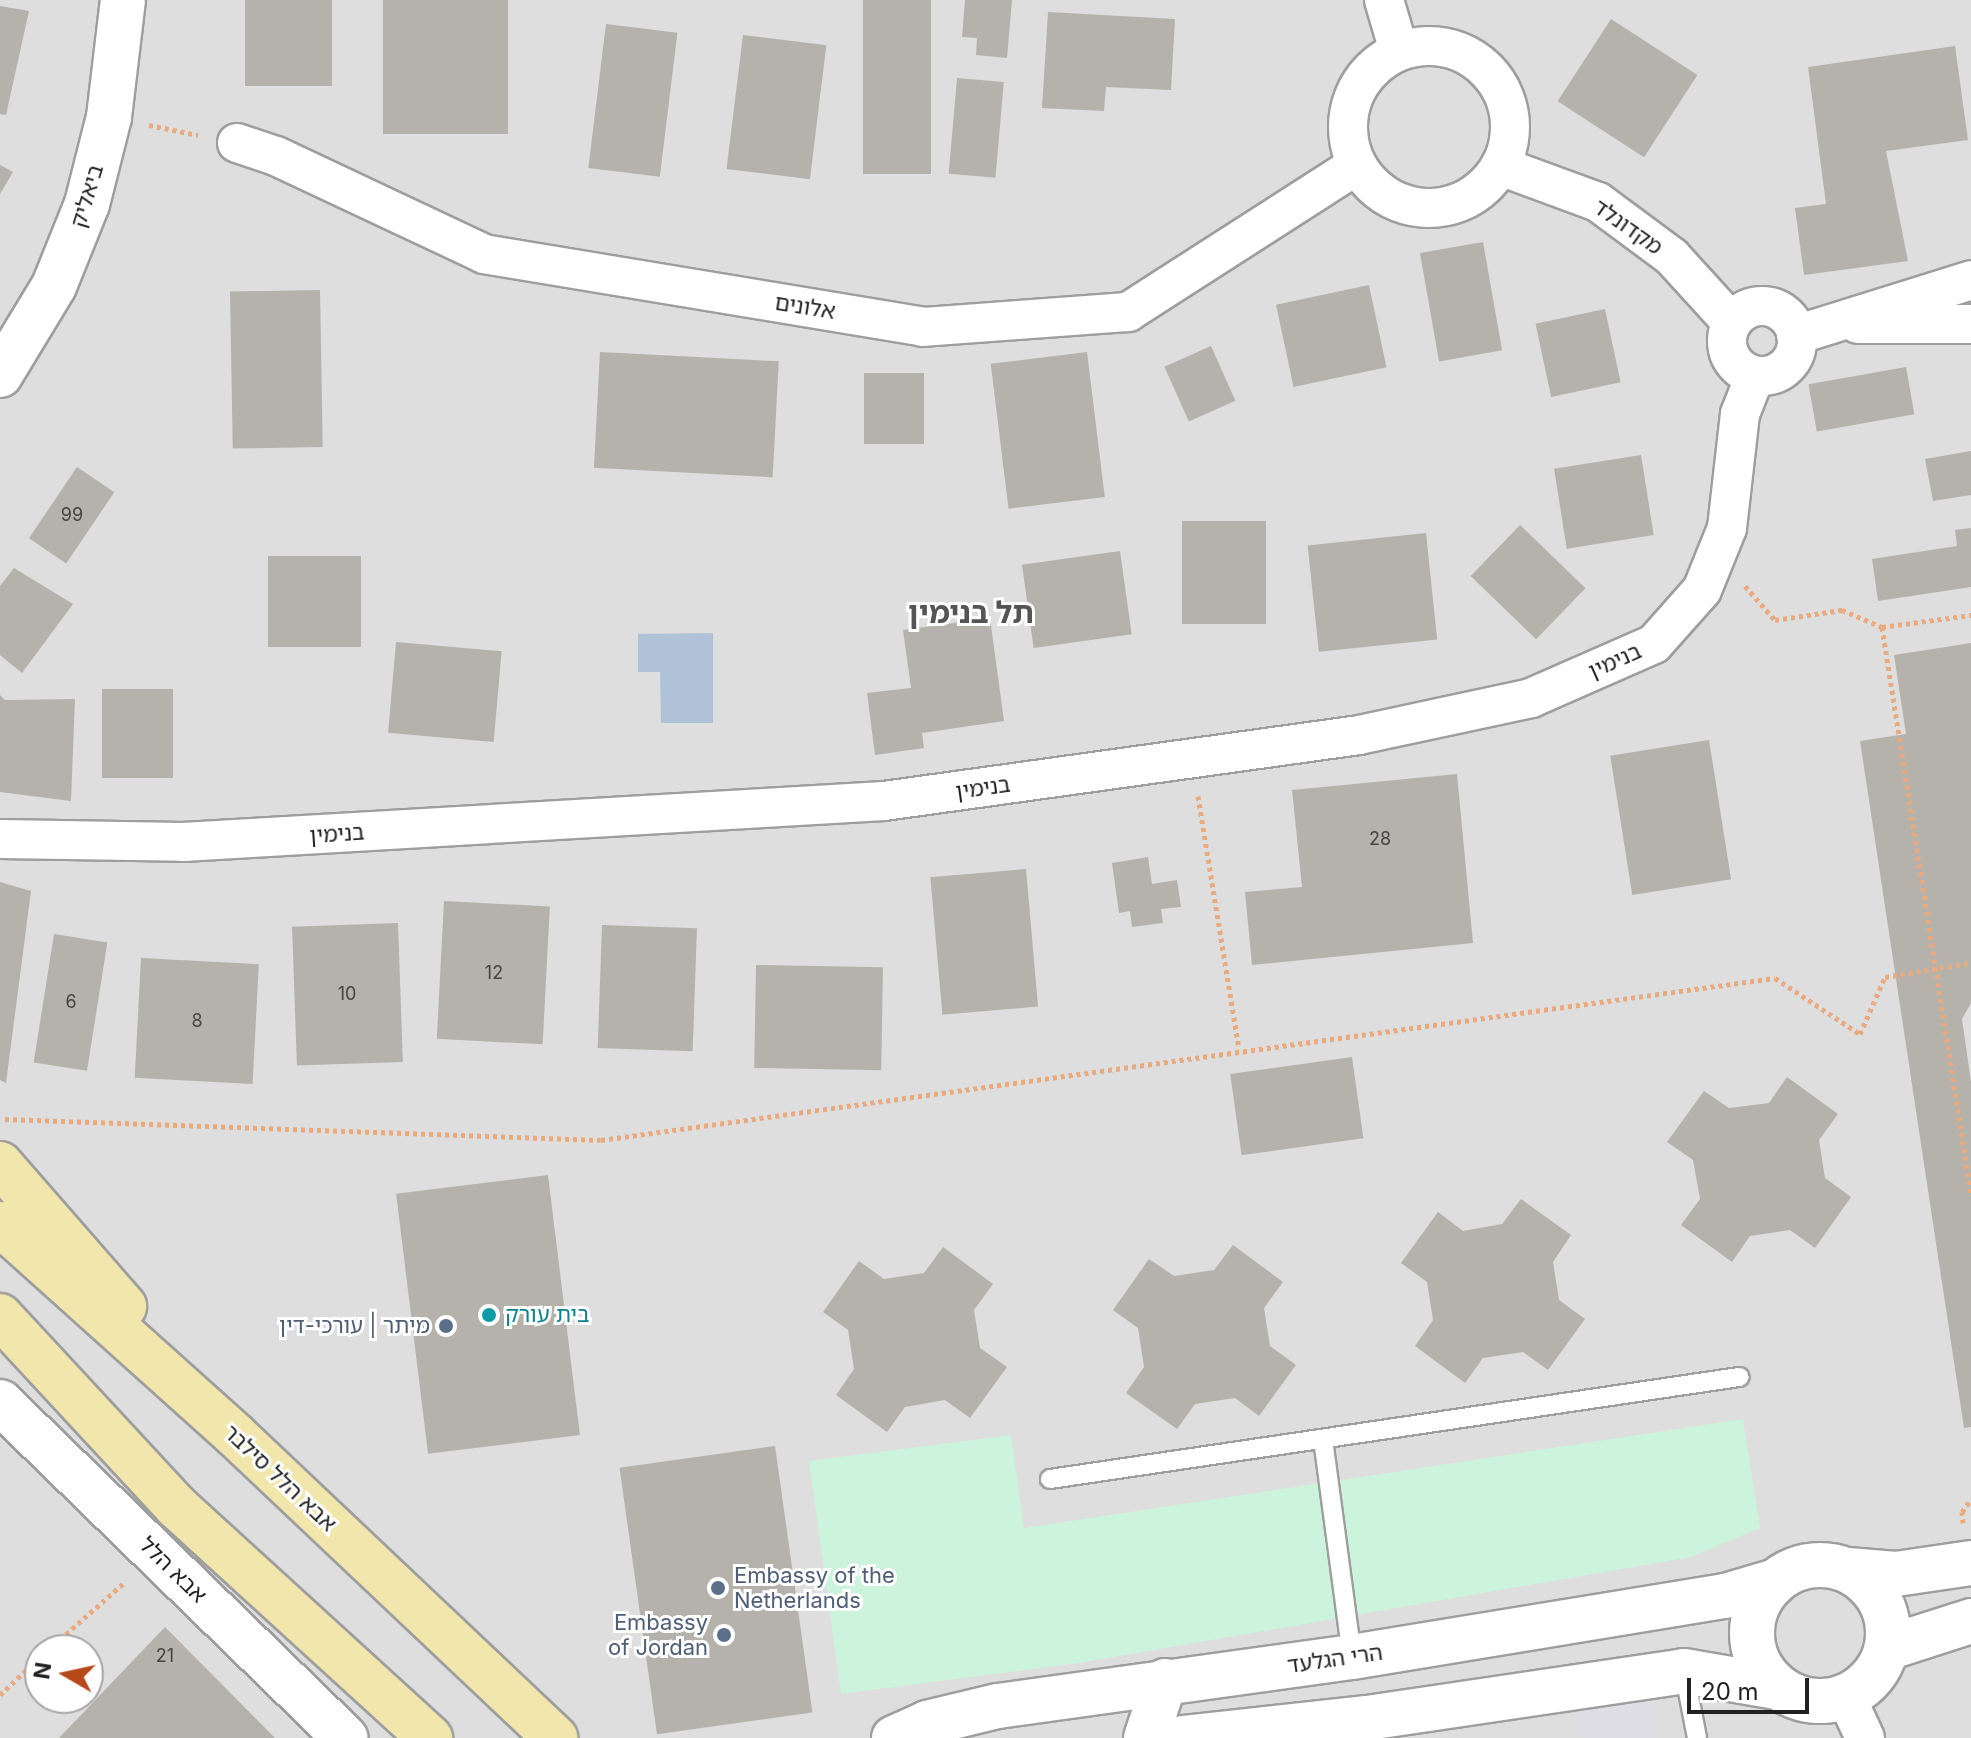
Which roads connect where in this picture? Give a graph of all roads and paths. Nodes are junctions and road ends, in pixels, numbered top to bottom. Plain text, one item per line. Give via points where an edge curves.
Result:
1 (123, 0) edge
2 (1384, 0) edge
3 (1399, 51) junction
4 (109, 117) junction
5 (237, 143) joint
6 (1357, 165) junction
7 (1500, 166) junction
8 (1971, 280) edge
9 (1732, 323) junction
10 (1839, 323) junction
11 (1971, 324) edge
12 (1796, 335) junction
13 (0, 375) edge
14 (1755, 376) junction
15 (1715, 560) junction
16 (1971, 615) edge
17 (1882, 627) junction
18 (1192, 761) junction
19 (0, 839) edge
20 (1971, 963) edge
21 (1934, 970) junction
22 (1239, 1048) junction
23 (0, 1119) edge
24 (1968, 1153) edge
25 (0, 1164) edge
26 (1971, 1194) edge
27 (0, 1224) edge
28 (0, 1316) edge
29 (0, 1350) edge
30 (1739, 1377) dead end
31 (0, 1402) edge
32 (235, 1435) junction
33 (1323, 1439) junction
34 (1050, 1479) dead end
35 (177, 1507) junction
36 (157, 1554) junction
37 (1971, 1563) edge
38 (1848, 1570) junction
39 (1776, 1581) junction
40 (1971, 1621) edge
41 (66, 1634) edge
42 (1887, 1648) junction
43 (1352, 1657) junction
44 (1684, 1671) junction
45 (24, 1672) edge
46 (1165, 1681) junction
47 (1777, 1687) junction
48 (0, 1695) edge
49 (1846, 1697) junction
50 (1367, 1718) junction
51 (1199, 1737) edge
52 (346, 1738) edge
53 (430, 1738) edge
54 (555, 1738) edge
55 (894, 1738) edge
56 (1146, 1738) edge
57 (1323, 1738) edge
58 (1697, 1738) edge
59 (1865, 1738) edge

1 - 4 street, ביאליק
2 - 3 street
3 - 6 street via 1376,66 1359,87 1349,112 1348,139
3 - 7 street via 1427,46 1455,50 1489,74 1508,111 1509,139
4 - 5 path
4 - 13 street, ביאליק via 87,204 54,286
5 - 6 street, אלונים via 276,156 484,254 923,327 1128,312
6 - 7 street via 1372,186 1416,208 1465,200
7 - 9 street, מקדונלד via 1598,202 1672,257
8 - 10 street
9 - 12 street via 1739,314 1762,306 1784,314
9 - 14 street via 1729,355
10 - 11 street
10 - 12 street
12 - 14 street via 1785,367
14 - 15 street, בנימין via 1740,414 1727,528
15 - 17 path via 1740,576 1753,600 1775,620 1842,610
15 - 18 street, בנימין via 1702,590 1654,644 1531,698 1359,735
16 - 17 path
17 - 21 path
18 - 19 street, בנימין via 884,801 226,840
18 - 22 path
20 - 21 path
21 - 22 path via 1885,977 1860,1034 1775,978
21 - 24 path
22 - 23 path via 601,1140
24 - 26 path
25 - 32 main road
27 - 32 main road, אבא הלל סילבר
28 - 35 main road
29 - 35 main road
30 - 33 lane
31 - 36 street, אבא הלל
32 - 54 main road, אבא הלל סילבר
33 - 34 lane
33 - 43 lane
35 - 53 main road
36 - 41 path
36 - 52 street, אבא הלל
37 - 38 street via 1896,1574
38 - 39 street via 1811,1565
38 - 42 street via 1877,1594 1889,1629
39 - 43 street, הרי הגלעד via 1725,1596
39 - 47 street via 1755,1614 1752,1634 1755,1654
40 - 42 street
42 - 49 street via 1879,1669
43 - 46 street, הרי הגלעד
44 - 47 street
44 - 50 street
44 - 58 lane
45 - 48 path
46 - 51 street
46 - 55 street, הרי הגלעד via 998,1706 927,1723
46 - 56 street
47 - 49 street via 1810,1701
49 - 59 street
50 - 51 street
50 - 57 street

